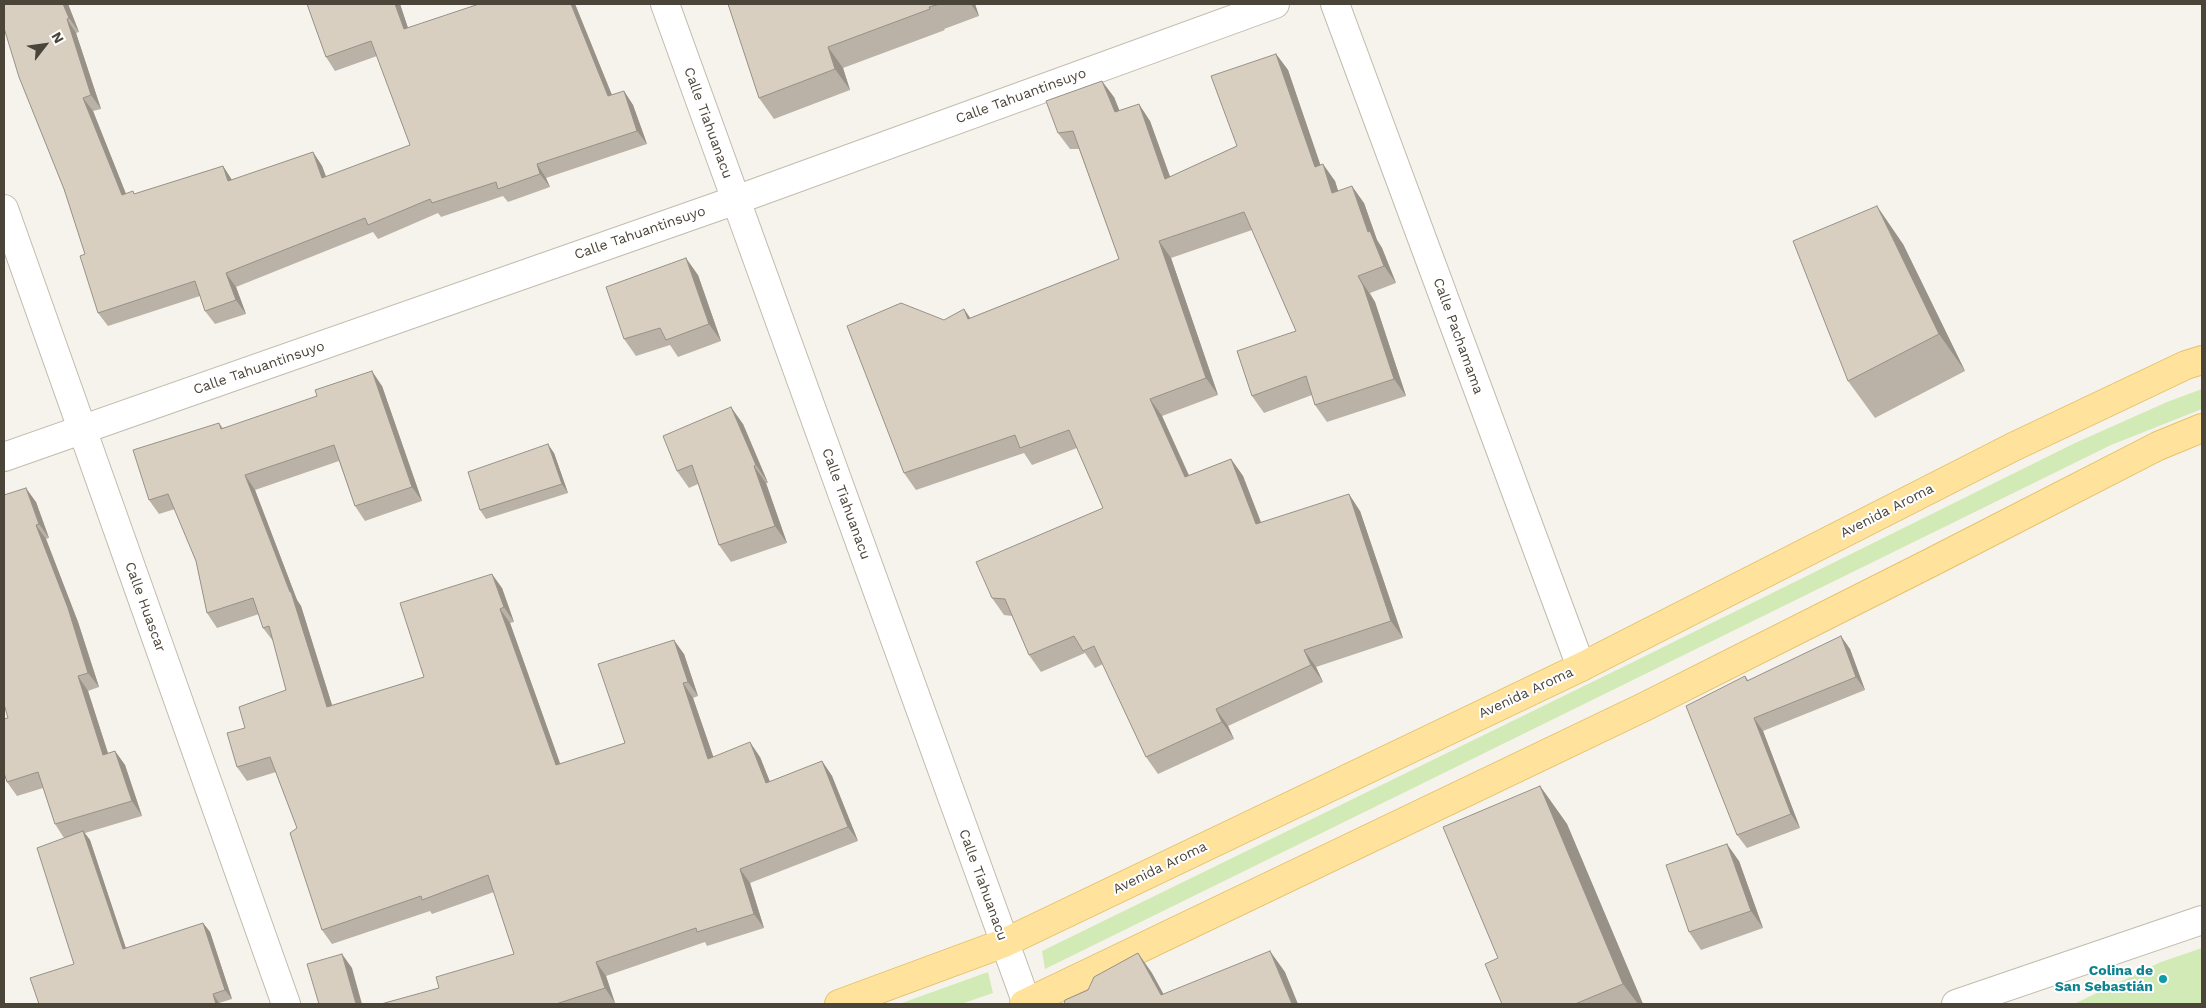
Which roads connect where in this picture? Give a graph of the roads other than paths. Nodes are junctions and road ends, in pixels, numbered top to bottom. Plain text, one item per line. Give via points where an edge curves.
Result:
1 (665, 4) edge
2 (1275, 4) edge
3 (1335, 4) edge
4 (736, 200) junction
5 (4, 209) edge
6 (2202, 360) edge
7 (2202, 428) edge
8 (82, 431) junction
9 (4, 457) edge
10 (1580, 668) junction
11 (2202, 920) edge
12 (1004, 943) junction
13 (286, 1004) edge
14 (839, 1004) edge
15 (1026, 1004) edge
16 (1956, 1004) edge

1 - 4 street, Calle Tiahuanacu
2 - 4 street, Calle Tahuantinsuyo
3 - 10 street, Calle Pachamama
4 - 8 street, Calle Tahuantinsuyo
4 - 12 street, Calle Tiahuanacu
5 - 8 street, Calle Huascar
6 - 10 main road, Avenida Aroma via 2013,447
7 - 15 main road via 2158,446 1644,707
8 - 9 street, Calle Tahuantinsuyo
8 - 13 street, Calle Huascar
10 - 12 main road, Avenida Aroma
11 - 16 street
12 - 14 main road, Avenida Aroma
12 - 15 street, Calle Tiahuanacu

